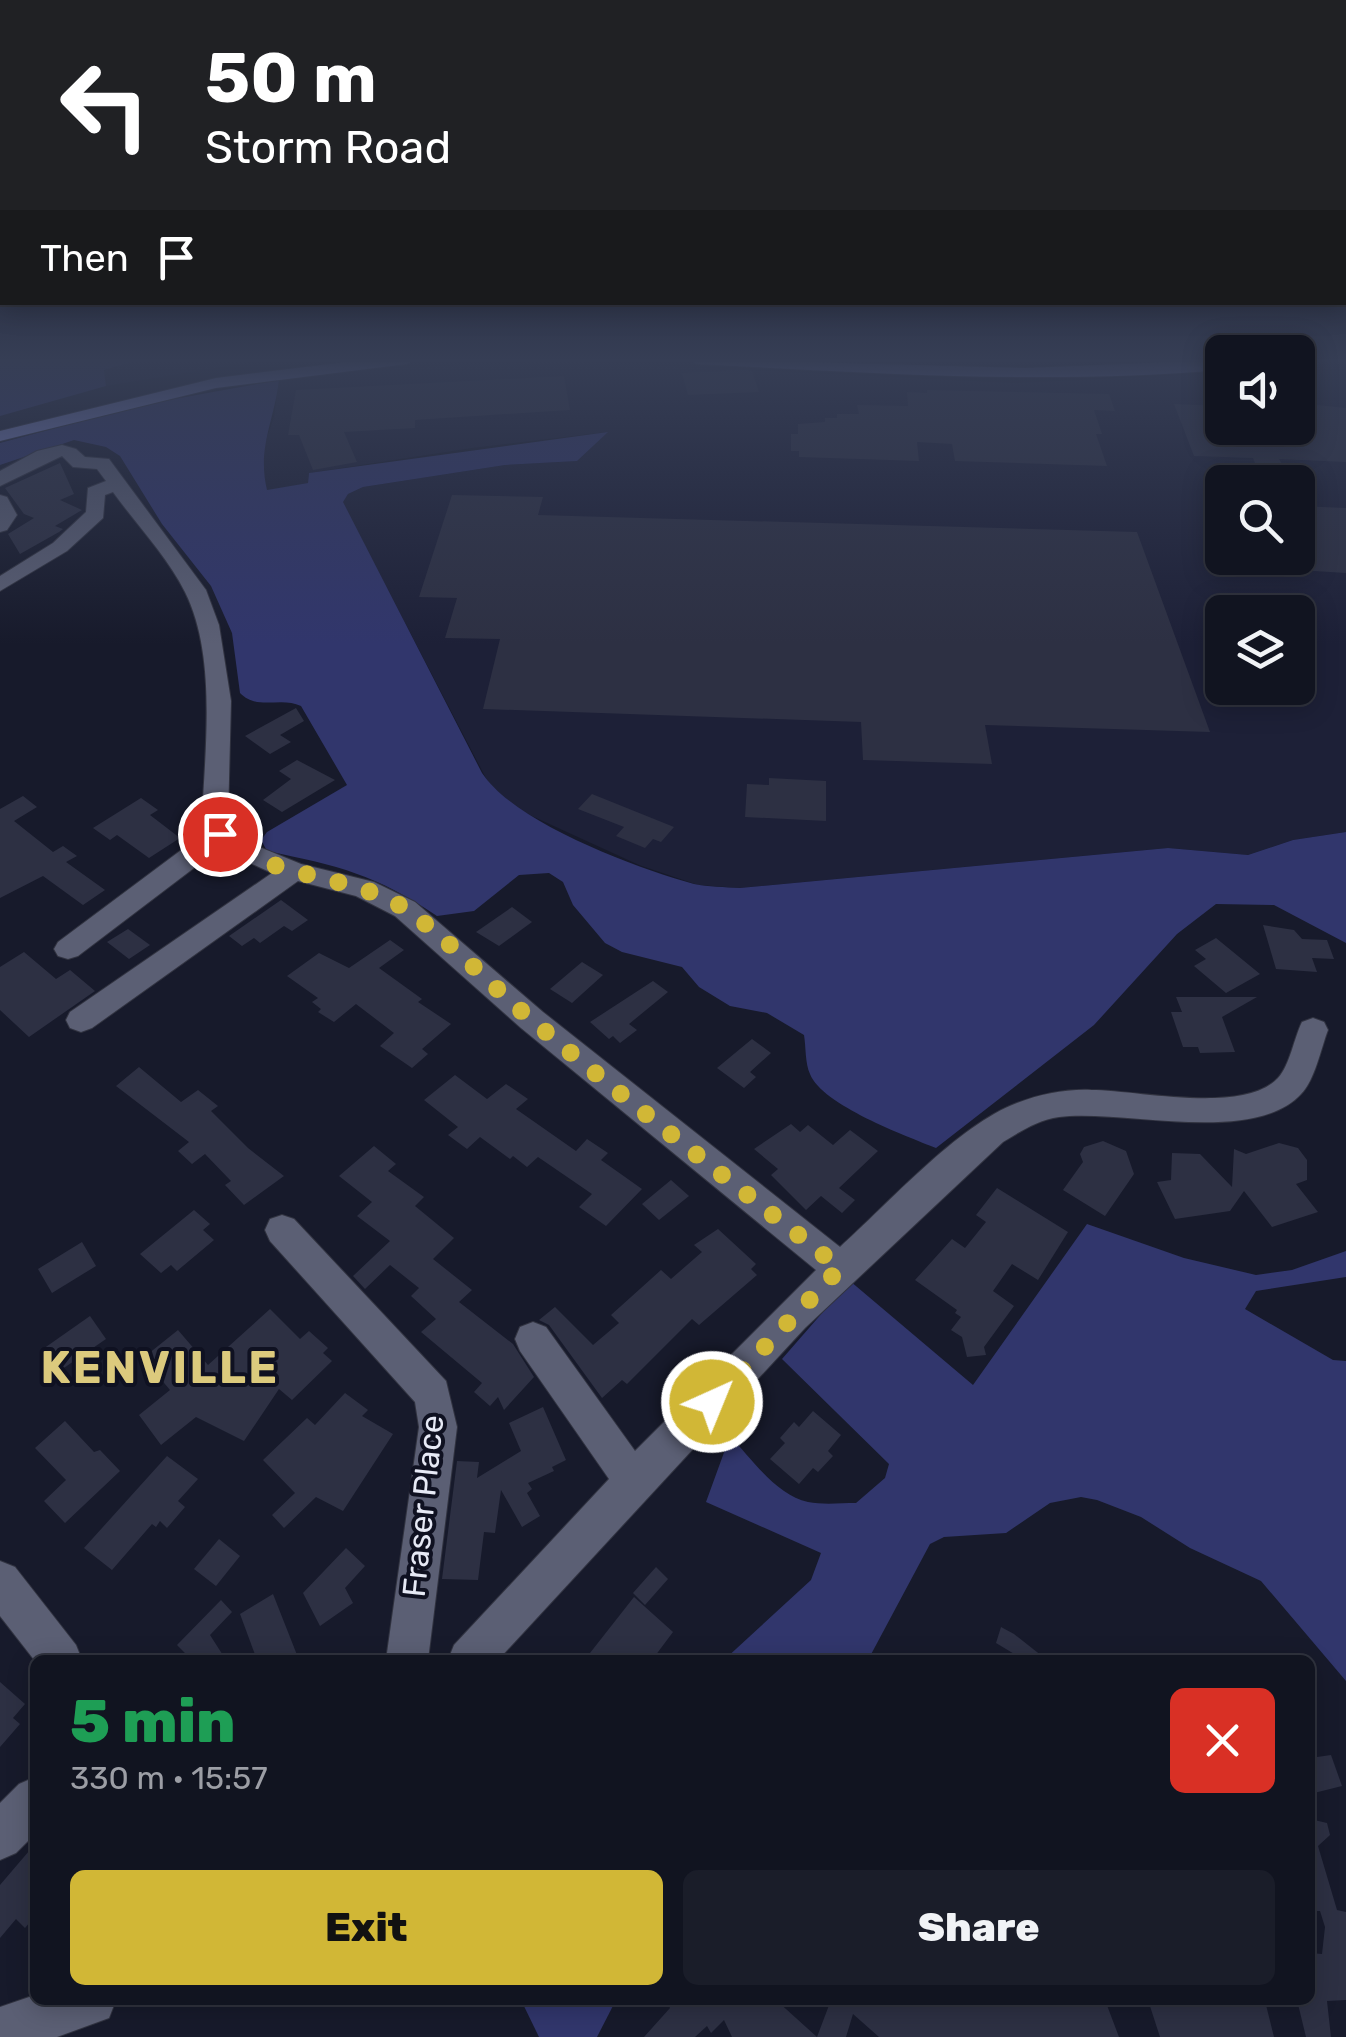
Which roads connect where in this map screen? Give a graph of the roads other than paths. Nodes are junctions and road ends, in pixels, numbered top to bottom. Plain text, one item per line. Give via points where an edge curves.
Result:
1 (53, 454) edge
2 (71, 454) edge
3 (0, 480) edge
4 (116, 484) junction
5 (0, 502) edge
6 (0, 526) edge
7 (0, 586) edge
8 (220, 834) junction
9 (294, 871) junction
10 (68, 949) dead end
11 (81, 1020) dead end
12 (1313, 1030) dead end
13 (282, 1230) dead end
14 (840, 1268) junction
15 (533, 1338) dead end
16 (634, 1482) junction
17 (0, 1582) edge
18 (57, 1655) edge
19 (408, 1655) edge
20 (474, 1655) edge
21 (30, 1805) edge
22 (0, 1836) edge
23 (77, 2005) edge
24 (0, 2032) edge

1 - 3 street
2 - 4 street via 78,462 102,463
4 - 7 street via 95,492 97,511 82,530
4 - 8 street via 195,590 208,625 219,701
5 - 6 street via 6,515
8 - 9 street via 242,853
8 - 10 street
9 - 11 street
9 - 14 street via 339,880 405,908 532,1020
12 - 14 street via 1290,1086 1262,1101 1214,1109 1064,1104 1022,1114 990,1134
13 - 19 street, Fraser Place via 437,1406
14 - 16 street
15 - 16 street
16 - 20 street
17 - 18 street
21 - 22 street
23 - 24 street

